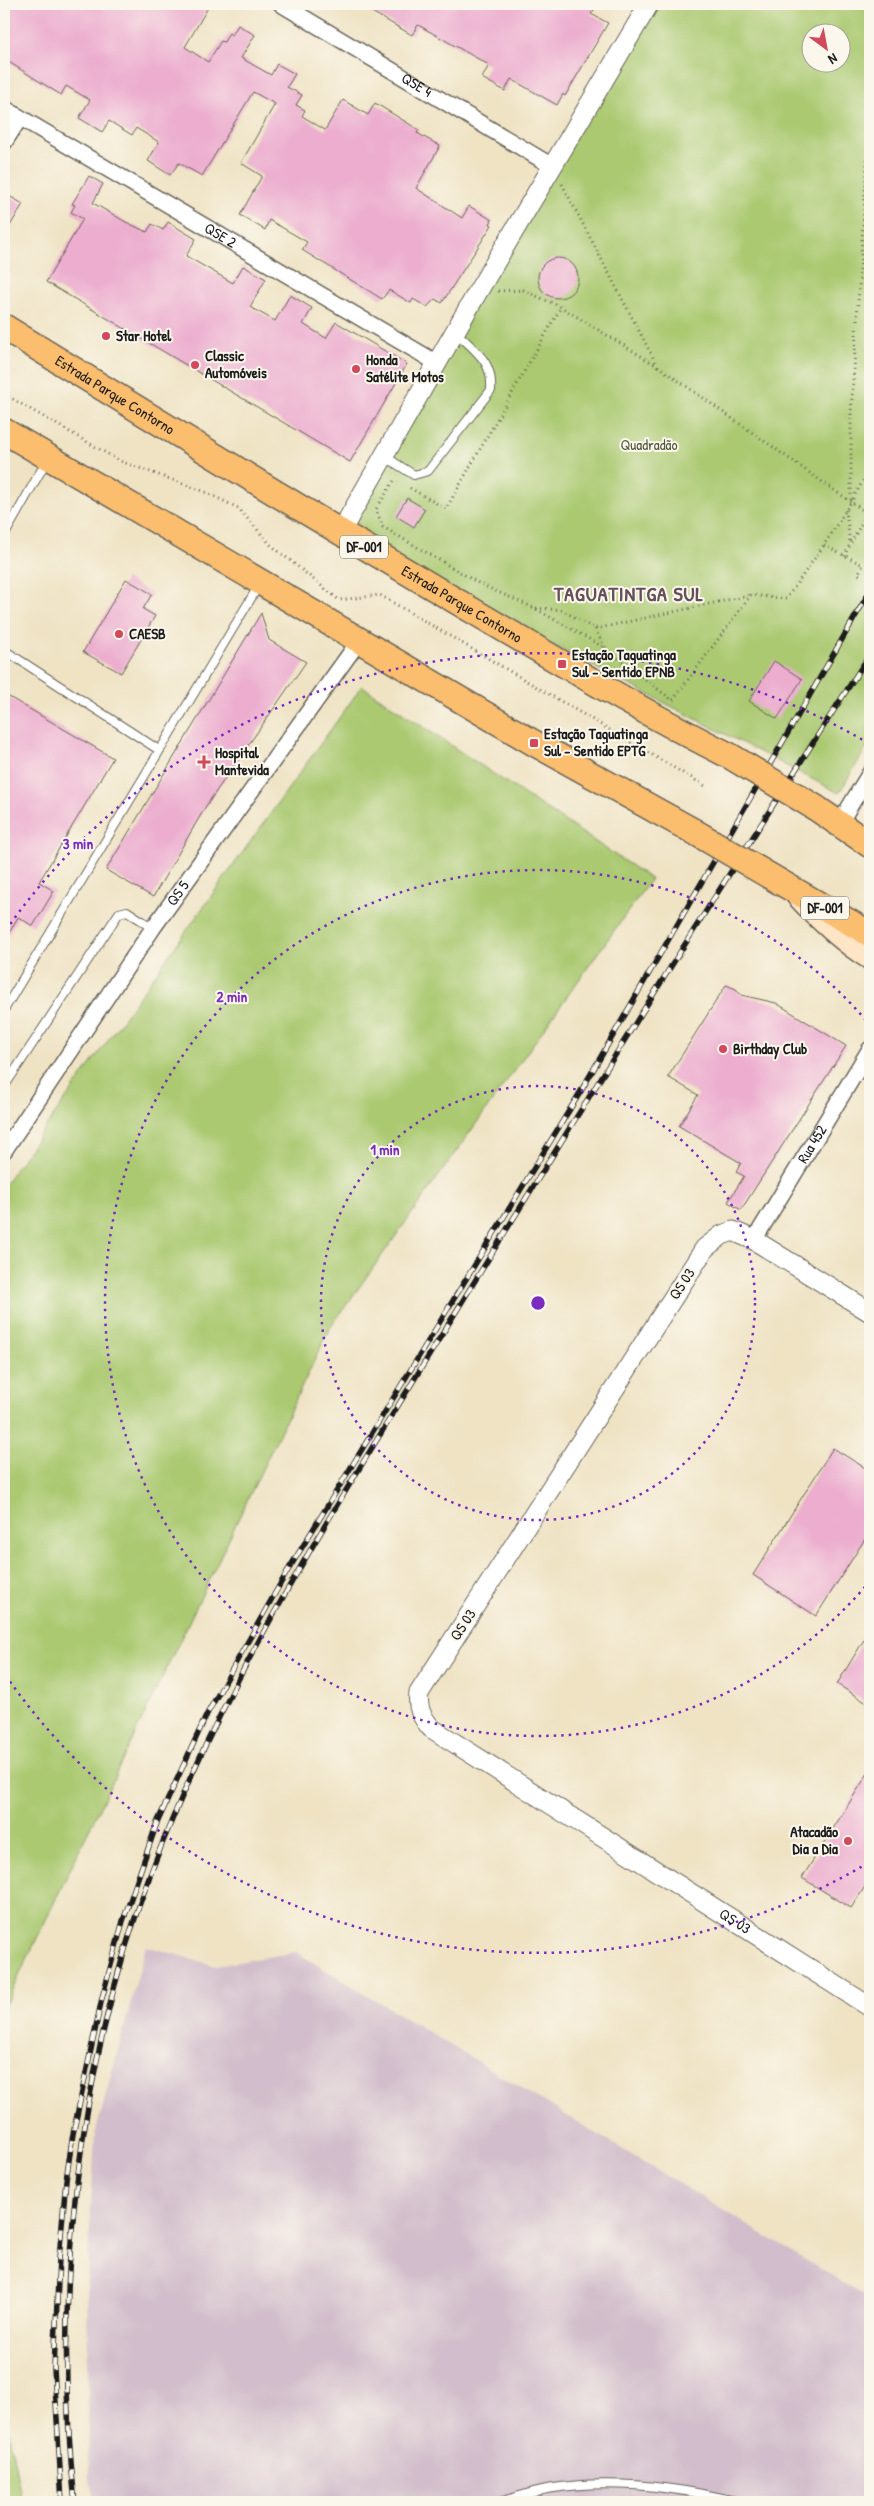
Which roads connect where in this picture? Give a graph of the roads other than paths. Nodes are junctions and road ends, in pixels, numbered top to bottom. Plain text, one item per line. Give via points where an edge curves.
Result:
1 (281, 4) edge
2 (649, 4) edge
3 (4, 108) edge
4 (20, 118) junction
5 (4, 143) edge
6 (552, 166) junction
7 (4, 327) edge
8 (455, 331) junction
9 (437, 363) junction
10 (4, 432) edge
11 (384, 456) junction
12 (48, 459) junction
13 (340, 533) junction
14 (4, 536) edge
15 (260, 584) junction
16 (359, 640) junction
17 (4, 650) edge
18 (159, 750) junction
19 (870, 773) edge
20 (865, 795) edge
21 (839, 824) junction
22 (870, 845) edge
23 (783, 884) junction
24 (153, 928) junction
25 (870, 934) edge
26 (870, 959) edge
27 (4, 1010) edge
28 (870, 1049) edge
29 (4, 1087) edge
30 (4, 1151) edge
31 (754, 1240) junction
32 (870, 1312) edge
33 (870, 2007) edge
34 (499, 2502) edge
35 (740, 2502) edge

1 - 6 street, QSE 4
2 - 6 street
3 - 4 street, QSE 2
4 - 5 street
4 - 9 street, QSE 2
6 - 8 street
7 - 13 highway, Estrada Parque Contorno / DF-001
8 - 9 street
8 - 11 lane via 488,365 492,377 491,390 428,471 414,475
9 - 11 street
10 - 12 highway, DF-001
11 - 13 street
12 - 14 lane
12 - 15 highway, DF-001
13 - 21 highway, Estrada Parque Contorno / DF-001, bridge via 562,664 730,756
15 - 16 highway, DF-001
15 - 18 lane
16 - 23 highway, DF-001, bridge
16 - 24 street, QS 5
17 - 18 lane
18 - 27 lane
19 - 20 street
20 - 21 street
21 - 22 highway, Estrada Parque Contorno / DF-001
23 - 25 highway, DF-001
23 - 26 main road via 846,945
24 - 29 lane via 127,911 119,913
24 - 30 street, QS 5
28 - 31 street, Rua 452
31 - 32 street, QS 03
31 - 33 street, QS 03 via 733,1231 722,1234 705,1248 419,1693 418,1705 430,1728
34 - 35 lane via 547,2489 621,2484 694,2491

